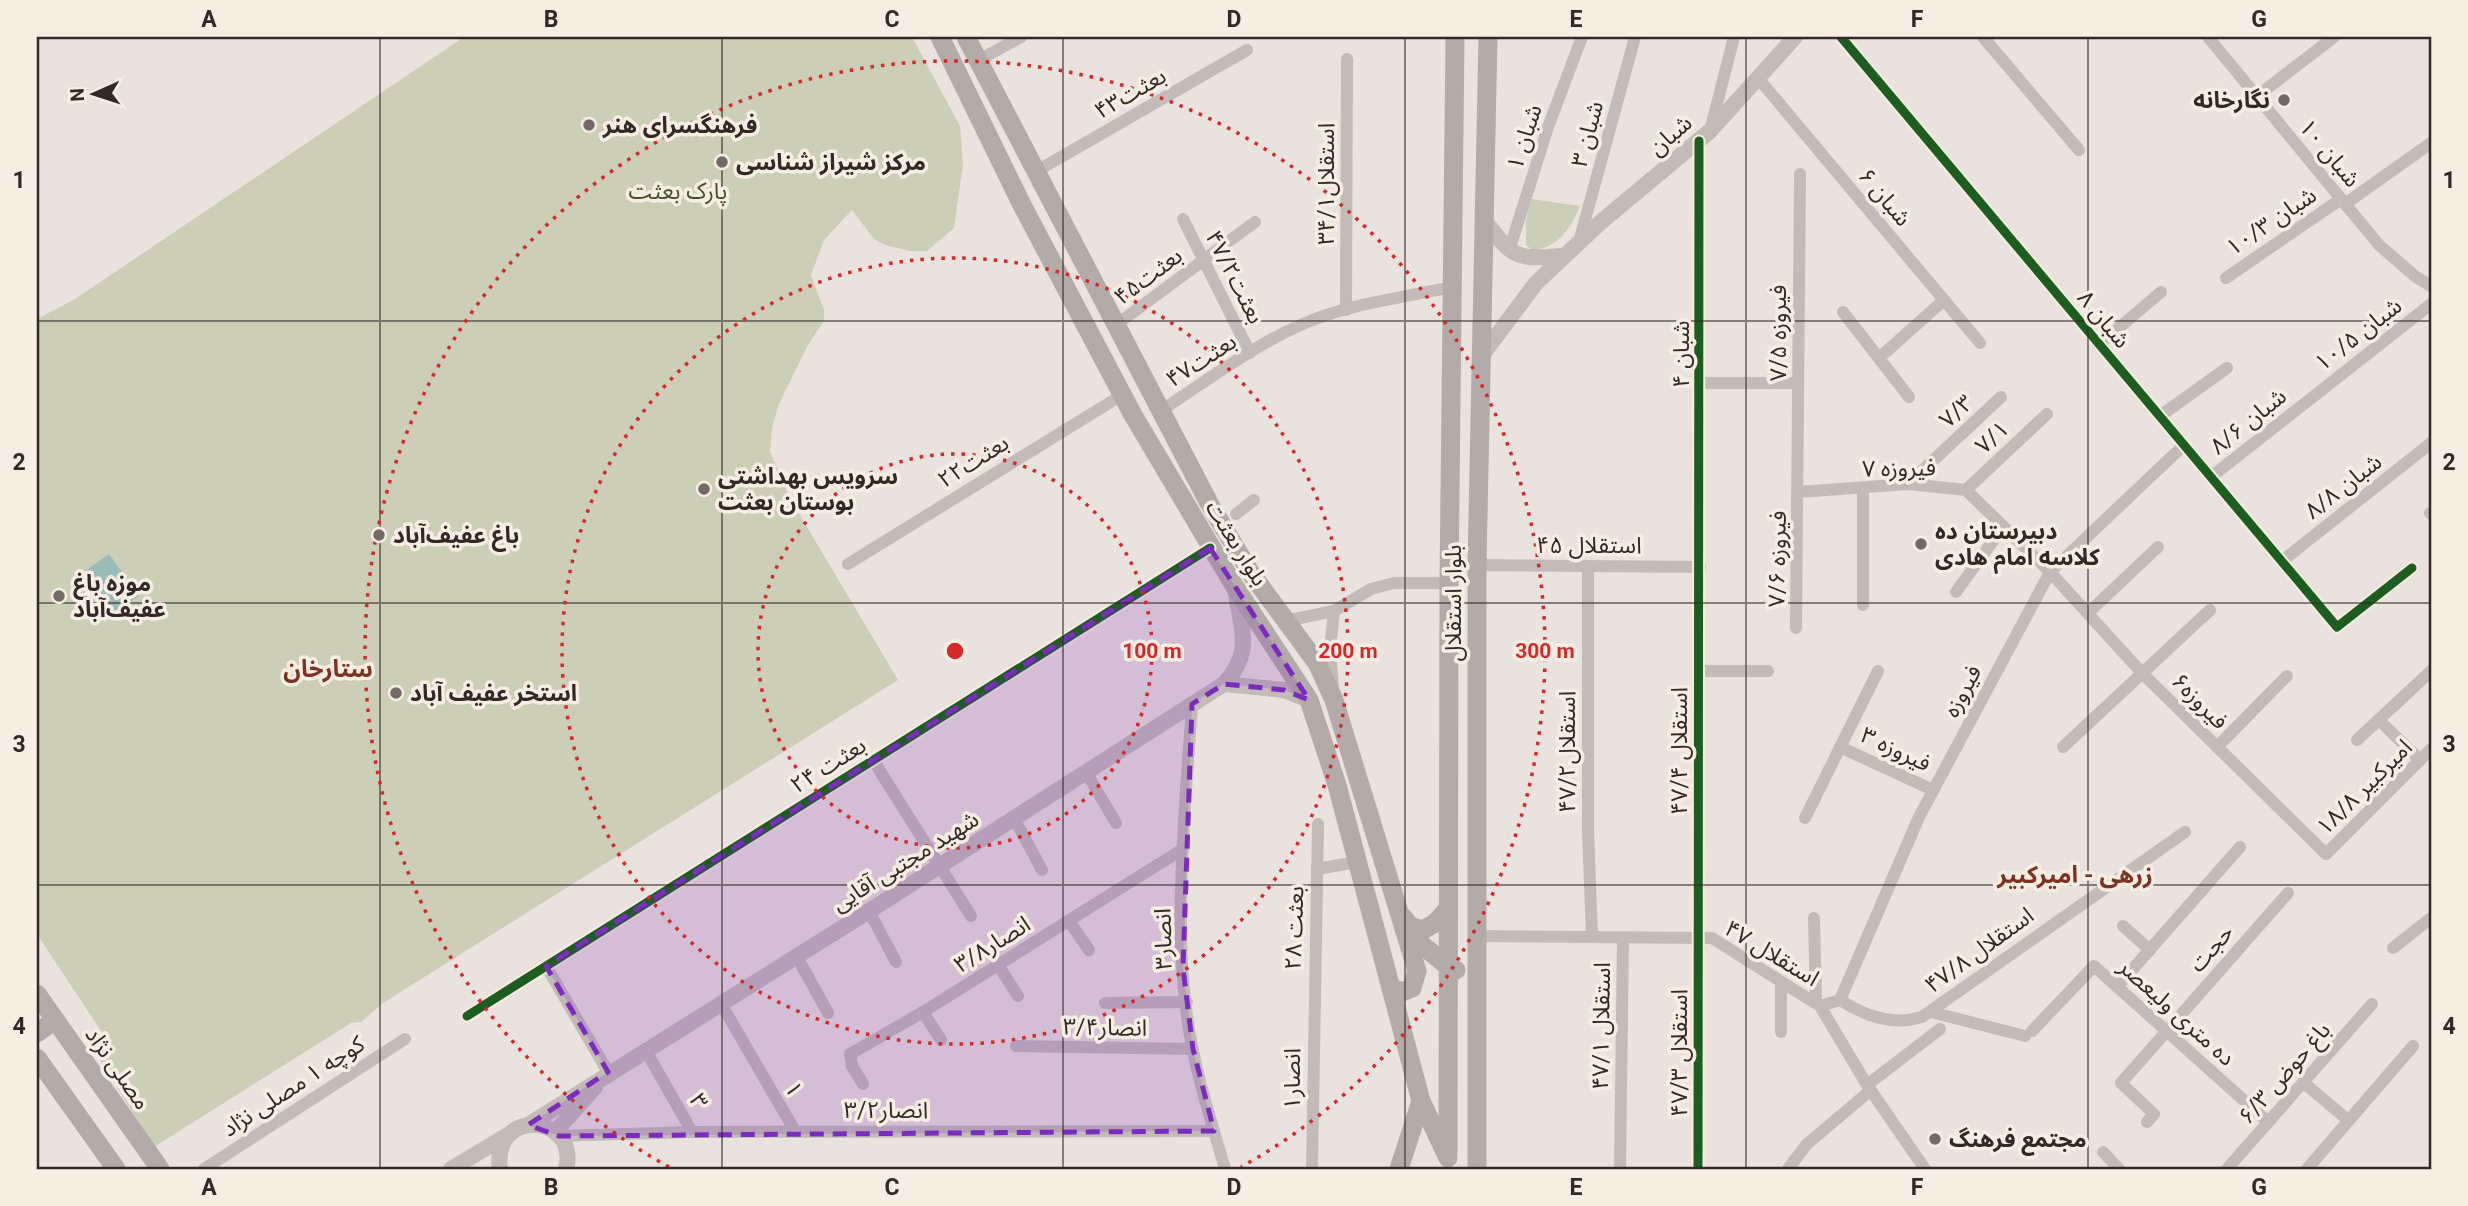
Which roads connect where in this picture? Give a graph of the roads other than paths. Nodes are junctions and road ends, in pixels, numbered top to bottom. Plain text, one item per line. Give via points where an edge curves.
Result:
1 (940, 37) edge
2 (966, 37) edge
3 (1021, 37) edge
4 (1455, 37) edge
5 (1488, 37) edge
6 (1581, 37) edge
7 (1635, 37) edge
8 (1734, 37) edge
9 (1795, 37) edge
10 (1841, 37) edge
11 (1983, 37) edge
12 (2208, 37) edge
13 (2334, 37) edge
14 (1247, 50) dead end
15 (1347, 59) dead end
16 (979, 60) junction
17 (1758, 78) junction
18 (2256, 97) junction
19 (1704, 136) junction
20 (2431, 143) edge
21 (2079, 150) dead end
22 (1035, 172) junction
23 (1800, 174) dead end
24 (2343, 201) junction
25 (1183, 219) dead end
26 (1484, 220) junction
27 (1255, 222) dead end
28 (1579, 242) junction
29 (1509, 251) junction
30 (1562, 256) junction
31 (1204, 261) junction
32 (2225, 278) dead end
33 (2431, 286) edge
34 (1452, 287) junction
35 (2161, 292) dead end
36 (1944, 300) junction
37 (2431, 304) edge
38 (1346, 310) junction
39 (1843, 312) dead end
40 (1116, 325) junction
41 (1980, 343) dead end
42 (2099, 344) junction
43 (1250, 353) junction
44 (1480, 358) junction
45 (1879, 358) junction
46 (2227, 368) dead end
47 (1700, 383) junction
48 (1798, 383) junction
49 (1122, 395) junction
50 (1909, 397) dead end
51 (2001, 397) dead end
52 (2311, 398) joint
53 (1162, 410) junction
54 (2047, 414) dead end
55 (2160, 416) junction
56 (2431, 443) edge
57 (2184, 445) junction
58 (1450, 457) junction
59 (1478, 458) junction
60 (2211, 477) junction
61 (1908, 484) junction
62 (1863, 489) junction
63 (1966, 490) junction
64 (1799, 492) junction
65 (1254, 500) dead end
66 (1236, 514) dead end
67 (2003, 527) junction
68 (2158, 547) dead end
69 (1210, 548) junction
70 (2282, 561) junction
71 (848, 564) dead end
72 (1477, 565) junction
73 (1588, 566) junction
74 (1700, 567) junction
75 (2412, 568) dead end
76 (2050, 572) junction
77 (1448, 583) junction
78 (1235, 587) junction
79 (1956, 592) dead end
80 (1863, 606) dead end
81 (2210, 610) dead end
82 (1334, 611) junction
83 (2088, 612) junction
84 (1284, 621) junction
85 (1797, 628) dead end
86 (1699, 671) junction
87 (1768, 671) dead end
88 (1878, 671) dead end
89 (2431, 671) edge
90 (2142, 673) junction
91 (2287, 676) dead end
92 (1224, 684) junction
93 (1309, 700) junction
94 (1334, 700) junction
95 (1192, 704) junction
96 (2379, 720) junction
97 (2357, 740) dead end
98 (1840, 747) junction
99 (2063, 747) dead end
100 (2217, 747) junction
101 (2431, 749) edge
102 (873, 760) junction
103 (2420, 760) junction
104 (1086, 772) junction
105 (1933, 790) junction
106 (1014, 818) junction
107 (1805, 818) dead end
108 (1116, 823) dead end
109 (1318, 824) dead end
110 (2185, 832) dead end
111 (2240, 847) dead end
112 (1183, 849) junction
113 (2326, 854) joint
114 (1357, 862) junction
115 (940, 866) junction
116 (1317, 869) junction
117 (1042, 870) dead end
118 (2288, 892) dead end
119 (1448, 909) junction
120 (1397, 910) junction
121 (869, 911) junction
122 (971, 916) dead end
123 (1814, 918) dead end
124 (2431, 918) edge
125 (1069, 921) junction
126 (2123, 926) dead end
127 (1407, 933) junction
128 (1478, 936) junction
129 (1698, 936) junction
130 (1592, 937) junction
131 (1623, 937) junction
132 (2393, 948) dead end
133 (1089, 950) dead end
134 (2150, 950) junction
135 (796, 956) junction
136 (896, 962) dead end
137 (998, 965) junction
138 (546, 966) junction
139 (1449, 967) junction
140 (1477, 976) junction
141 (1781, 982) junction
142 (2117, 987) junction
143 (1391, 988) junction
144 (1313, 989) joint
145 (37, 994) edge
146 (1018, 996) dead end
147 (1840, 1000) junction
148 (720, 1002) junction
149 (1187, 1002) junction
150 (1105, 1003) dead end
151 (1818, 1004) junction
152 (2372, 1004) dead end
153 (923, 1012) junction
154 (1931, 1012) junction
155 (828, 1013) dead end
156 (467, 1016) dead end
157 (55, 1020) junction
158 (1940, 1029) dead end
159 (2166, 1031) junction
160 (1781, 1032) dead end
161 (37, 1033) edge
162 (405, 1039) dead end
163 (942, 1040) dead end
164 (1016, 1046) dead end
165 (2413, 1046) dead end
166 (645, 1049) junction
167 (1193, 1049) junction
168 (37, 1060) edge
169 (608, 1072) junction
170 (2304, 1083) junction
171 (863, 1084) dead end
172 (1869, 1088) junction
173 (1421, 1101) junction
174 (2348, 1120) junction
175 (2147, 1122) dead end
176 (2269, 1122) junction
177 (528, 1125) junction
178 (1214, 1131) junction
179 (692, 1132) junction
180 (794, 1132) junction
181 (557, 1134) junction
182 (508, 1135) junction
183 (2103, 1152) dead end
184 (1448, 1164) edge
185 (116, 1169) edge
186 (160, 1169) edge
187 (204, 1169) edge
188 (451, 1169) edge
189 (500, 1169) edge
190 (566, 1169) edge
191 (1226, 1169) edge
192 (1312, 1169) edge
193 (1399, 1169) edge
194 (1478, 1169) edge
195 (1620, 1169) edge
196 (1698, 1169) edge
197 (1788, 1169) edge
198 (1925, 1169) edge
199 (2119, 1169) edge
200 (2227, 1169) edge
201 (2307, 1169) edge

1 - 49 main road, بلوار بعثت
2 - 16 main road, بلوار بعثت
3 - 16 street
4 - 34 main road, بلوار استقلال
5 - 26 main road, بلوار استقلال
6 - 29 street, ۱ شبان
7 - 28 street, ۳ شبان
8 - 19 street, ۴ شبان
9 - 17 street, شبان
10 - 42 street, ۸ شبان
11 - 21 street
12 - 18 street, ۱۰ شبان
13 - 18 street
14 - 22 street, بعثت۴۳
15 - 38 street, استقلال۳۴/۱
16 - 22 main road, بلوار بعثت
17 - 19 street, شبان
17 - 36 street, ۶ شبان
18 - 24 street, ۱۰ شبان
19 - 28 street, شبان
19 - 47 street, ۴ شبان
20 - 24 street, ۱۰/۳ شبان
22 - 40 main road, بلوار بعثت
23 - 48 street, ۷/۵ فیروزه
24 - 32 street, ۱۰/۳ شبان
24 - 33 street, ۱۰ شبان via 2379,245
25 - 31 street, بعثت۴۷/۲
26 - 29 street
26 - 44 main road, بلوار استقلال
27 - 31 street, بعثت۴۵
28 - 30 street, شبان
29 - 30 street via 1522,258
30 - 44 street, شبان via 1515,308
31 - 40 street, بعثت۴۵
31 - 43 street, بعثت۴۷/۲
34 - 38 street, بعثت۴۷
34 - 58 main road, بلوار استقلال
35 - 42 street
36 - 41 street, ۶ شبان
36 - 45 street
37 - 52 street, ۱۰/۵ شبان
38 - 43 street, بعثت۴۷ via 1309,321
39 - 45 street
40 - 53 main road, بلوار بعثت
42 - 55 street, ۸ شبان
43 - 53 street, بعثت۴۷
44 - 59 main road, بلوار استقلال
45 - 50 street
46 - 55 street
47 - 48 street
47 - 74 street, ۴ شبان
48 - 64 street, ۷/۵ فیروزه
49 - 69 main road, بلوار بعثت
49 - 71 street, بعثت۲۲
51 - 61 street, ۷/۳
52 - 60 street, ۸/۶ شبان
53 - 84 main road, بلوار بعثت via 1209,503
54 - 63 street, ۷/۱
55 - 57 street, ۸ شبان
56 - 70 street, ۸/۸ شبان
57 - 60 street, ۸ شبان
57 - 76 street, فیروزه
58 - 59 main road
58 - 77 main road, بلوار استقلال
59 - 72 main road, بلوار استقلال
60 - 70 street, ۸ شبان
61 - 62 street, ۷ فیروزه
61 - 63 street, ۷ فیروزه
62 - 64 street, ۷ فیروزه
62 - 80 street
63 - 67 street, ۷ فیروزه
64 - 85 street, ۷/۶ فیروزه
65 - 66 street
67 - 76 street, ۷ فیروزه
67 - 79 street
68 - 83 street
69 - 78 main road, بلوار بعثت
69 - 102 street, بعثت ۲۴
70 - 75 street, ۸ شبان via 2337,627
72 - 73 street, ۴۵ استقلال
72 - 128 main road, بلوار استقلال
73 - 74 street, ۴۵ استقلال
73 - 130 street, استقلال۴۷/۲
74 - 86 street, ۴۷/۴ استقلال
76 - 83 street, فیروزه۶
76 - 105 street, فیروزه
77 - 82 street via 1394,583 1371,589
77 - 119 main road, بلوار استقلال
78 - 92 street via 1243,655 1239,668
78 - 93 main road, بلوار بعثت
81 - 90 street
82 - 84 street
82 - 94 street via 1330,649
83 - 90 street, فیروزه۶
84 - 94 main road, بلوار بعثت via 1317,663
86 - 87 street
86 - 129 street, ۴۷/۴ استقلال
88 - 98 street
89 - 96 street
90 - 99 street
90 - 100 street, فیروزه۶
91 - 100 street
92 - 93 street via 1284,690
92 - 95 street, شهید مجتبی آقایی
93 - 114 main road, بلوار بعثت
94 - 120 main road, بلوار بعثت
95 - 104 street, شهید مجتبی آقایی
95 - 112 street, انصار۳
96 - 97 street
96 - 103 street
98 - 105 street, ۳ فیروزه
98 - 107 street
100 - 113 street, فیروزه۶
101 - 103 street, ۱۸/۸ امیرکبیر
102 - 115 street
102 - 138 street, بعثت ۲۴
103 - 113 street, ۱۸/۸ امیرکبیر
104 - 106 street, شهید مجتبی آقایی
104 - 108 street
105 - 147 street, فیروزه
106 - 115 street, شهید مجتبی آقایی
106 - 117 street
109 - 116 street, بعثت ۲۸
110 - 154 street, ۴۷/۸ استقلال
111 - 134 street
112 - 125 street, انصار۳/۸
112 - 149 street, انصار۳
114 - 116 street, بعثت ۲۸
114 - 143 main road, بلوار بعثت
115 - 121 street, شهید مجتبی آقایی
115 - 122 street
116 - 144 street, بعثت ۲۸
118 - 159 street, حجت
119 - 120 main road via 1423,930 1410,926
119 - 139 main road, بلوار استقلال
120 - 127 main road, بلوار بعثت
121 - 135 street, شهید مجتبی آقایی
121 - 136 street
123 - 151 street
124 - 132 street
125 - 133 street
125 - 137 street, انصار۳/۸
126 - 134 street
127 - 139 main road
127 - 143 main road, بلوار بعثت via 1417,971 1412,988 1402,992
128 - 130 street, ۴۷ استقلال
128 - 140 main road, بلوار استقلال
129 - 131 street, ۴۷ استقلال
129 - 141 street, ۴۷ استقلال via 1712,938
129 - 196 street, ۴۷/۳ استقلال
130 - 131 street, ۴۷ استقلال
131 - 195 street, ۴۷/۱ استقلال
134 - 142 street
135 - 148 street, شهید مجتبی آقایی
135 - 155 street
137 - 146 street
137 - 153 street, انصار۳/۸
138 - 156 street, بعثت ۲۴
138 - 169 street
139 - 140 main road
139 - 184 main road, بلوار استقلال
140 - 194 main road, بلوار استقلال
141 - 151 street, ۴۷ استقلال
141 - 160 street
142 - 154 street, ده متری ولیعصر via 2094,965 2029,1033
142 - 159 street, ده متری ولیعصر
143 - 173 main road, بلوار بعثت
144 - 192 street, انصار۱
145 - 157 main road, مصلی نژاد
147 - 151 street
147 - 154 street, ۴۷/۸ استقلال via 1866,1016 1907,1022
148 - 166 street, شهید مجتبی آقایی
148 - 180 street, ۱
149 - 150 street
149 - 167 street, انصار۳
151 - 172 street, ۴۷ استقلال
152 - 170 street, ۶/۳ باغ حوض
153 - 163 street
153 - 171 street, انصار۳/۸ via 850,1054
157 - 161 main road
157 - 186 main road, مصلی نژاد
158 - 172 street
159 - 175 street, حجت via 2121,1083 2154,1114
159 - 176 street, ده متری ولیعصر
162 - 187 street, کوچه ۱ مصلی نژاد
164 - 167 street, انصار۳/۴
165 - 174 street
166 - 169 street, شهید مجتبی آقایی
166 - 179 street, ۳
167 - 178 street, انصار۳
168 - 185 main road
169 - 177 street, شهید مجتبی آقایی
169 - 181 street, شهید مجتبی آقایی
170 - 174 street
170 - 176 street, ۶/۳ باغ حوض
172 - 197 street via 1807,1144
172 - 198 street, ۴۷ استقلال
173 - 184 main road, بلوار بعثت
173 - 193 main road
174 - 201 street
176 - 200 street, ۶/۳ باغ حوض
177 - 181 street
177 - 182 street, شهید مجتبی آقایی
178 - 180 street, انصار۳/۲
178 - 191 street, انصار۳
179 - 180 street, انصار۳/۲
179 - 181 street, انصار۳/۲
181 - 190 street via 566,1149
182 - 188 street
182 - 189 street via 499,1156
183 - 199 street

